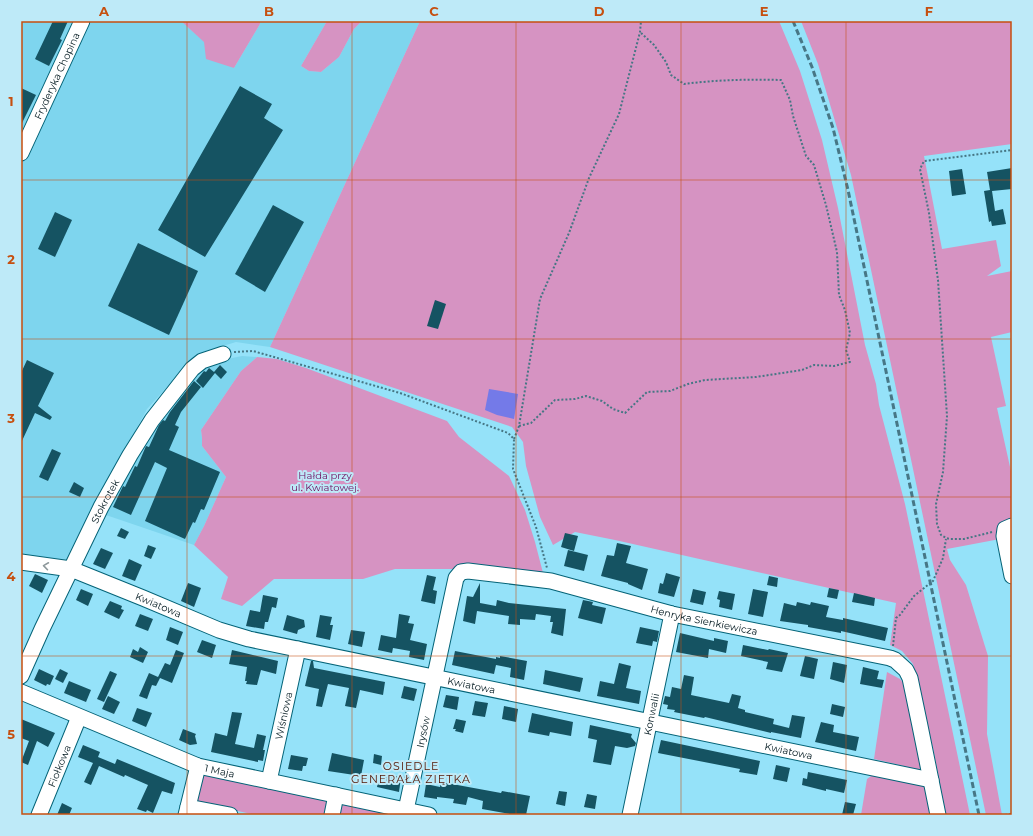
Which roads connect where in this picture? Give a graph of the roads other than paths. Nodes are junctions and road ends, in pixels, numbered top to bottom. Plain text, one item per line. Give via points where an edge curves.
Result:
1 (82, 21) edge
2 (21, 153) edge
3 (223, 354) road end
4 (1009, 527) edge
5 (21, 562) edge
6 (71, 569) junction
7 (1012, 576) edge
8 (672, 614) junction
9 (298, 649) junction
10 (21, 676) edge
11 (434, 678) junction
12 (21, 692) edge
13 (79, 717) junction
14 (649, 722) junction
15 (198, 766) junction
16 (931, 780) junction
17 (269, 781) junction
18 (336, 795) junction
19 (406, 810) junction
20 (187, 811) edge
21 (39, 815) edge
22 (230, 815) edge
23 (332, 815) edge
24 (429, 815) edge
25 (630, 815) edge
26 (938, 815) edge

1 - 2 street, Fryderyka Chopina
3 - 6 street, Stokrotek via 202,361 192,369 152,420 101,507
4 - 7 street via 1004,536
6 -> 5 street, Kwiatowa
6 - 9 street, Kwiatowa via 218,630
6 - 10 street, Stokrotek
8 - 11 street, Henryka Sienkiewicza via 551,580 461,572 456,578
8 - 14 street, Konwalii
8 - 16 street, Henryka Sienkiewicza via 892,659 906,670 910,678
9 - 11 street, Kwiatowa
9 - 17 street, Wiśniowa
11 - 14 street, Kwiatowa
11 - 19 street, Irysów
12 - 13 street, 1 Maja
13 - 15 street, 1 Maja
13 - 21 street, Fiołkowa
14 - 16 street, Kwiatowa
14 - 25 street, Konwalii
15 - 17 street, 1 Maja
15 - 20 street
16 - 26 street, Henryka Sienkiewicza
17 - 18 street, 1 Maja
18 - 19 street, 1 Maja
18 - 23 street
19 - 24 street, 1 Maja
20 - 22 street

